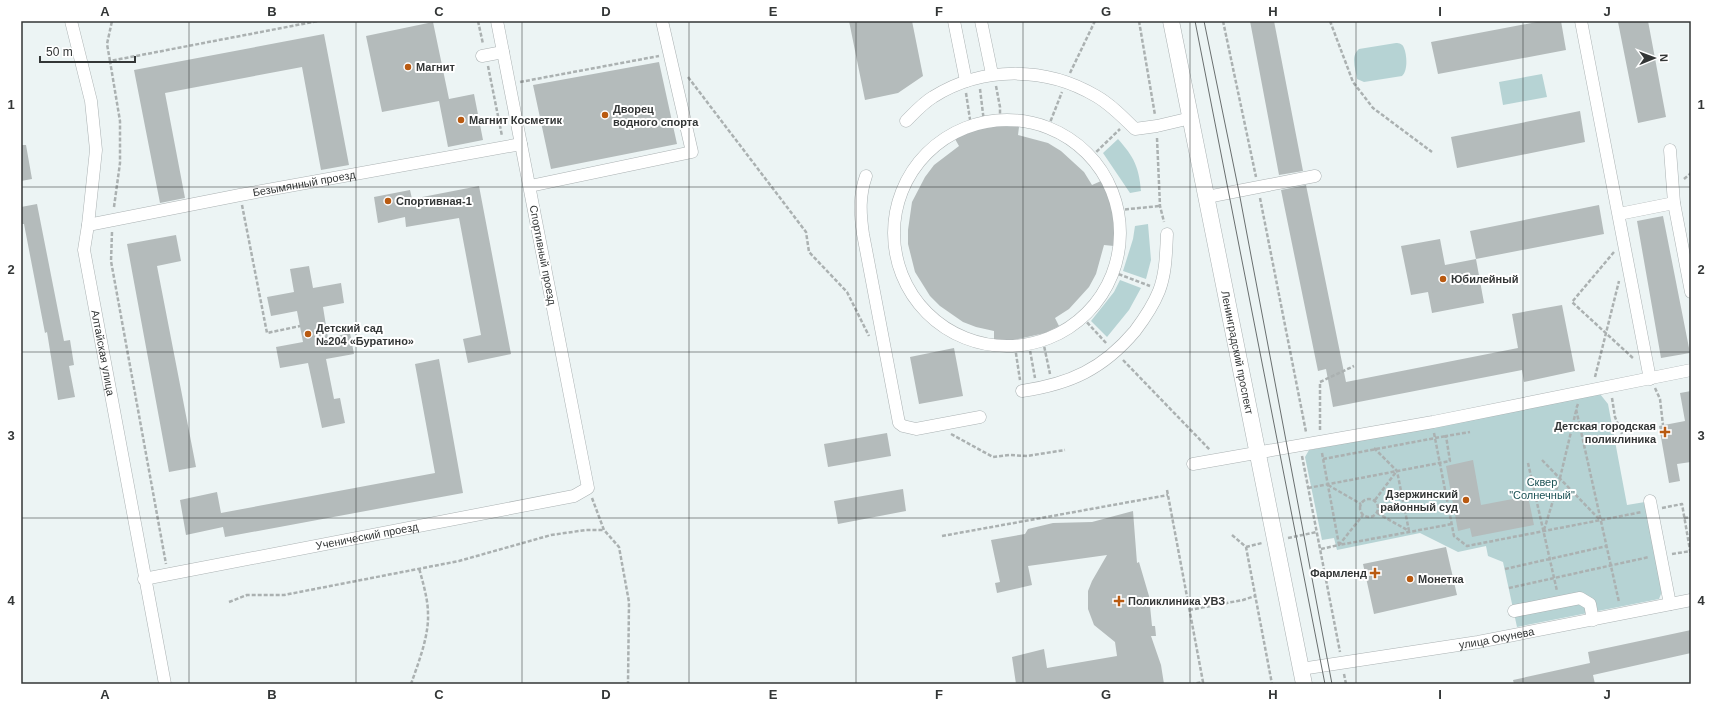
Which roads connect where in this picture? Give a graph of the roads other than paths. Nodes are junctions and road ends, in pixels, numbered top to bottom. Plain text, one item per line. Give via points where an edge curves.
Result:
1 (71, 21) edge
2 (498, 21) edge
3 (662, 21) edge
4 (954, 21) edge
5 (981, 21) edge
6 (1171, 21) edge
7 (1581, 21) edge
8 (503, 52) junction
9 (484, 55) road end
10 (992, 74) junction
11 (966, 87) junction
12 (1191, 118) junction
13 (906, 121) dead end
14 (521, 144) junction
15 (1670, 150) dead end
16 (866, 176) dead end
17 (1315, 176) dead end
18 (530, 186) junction
19 (1207, 197) junction
20 (1674, 204) junction
21 (1619, 214) junction
22 (88, 225) junction
23 (1167, 234) dead end
24 (1691, 292) edge
25 (1029, 345) joint
26 (1691, 370) edge
27 (1650, 376) junction
28 (1022, 391) dead end
29 (980, 417) dead end
30 (1258, 454) junction
31 (1193, 464) dead end
32 (588, 488) joint
33 (1651, 506) road end
34 (144, 579) junction
35 (1691, 600) edge
36 (1670, 604) junction
37 (1514, 611) dead end
38 (1593, 620) junction
39 (1303, 676) edge
40 (164, 684) edge

1 - 22 street, Алтайская улица via 91,101 96,150
2 - 8 street, Спортивный проезд
3 - 18 street via 692,152
4 - 11 street
5 - 10 street
6 - 12 main road, Ленинградский проспект
7 - 21 street
8 - 9 street
8 - 14 street, Спортивный проезд
10 - 11 street
10 - 12 street via 1015,73 1066,82 1096,96 1135,129
11 - 13 street via 932,97
12 - 19 main road, Ленинградский проспект
14 - 18 street, Спортивный проезд
14 - 22 street, Безымянный проезд
15 - 20 street
16 - 29 street via 860,198 862,227 899,422 903,426 916,429
17 - 19 street
18 - 32 street, Спортивный проезд
19 - 30 main road, Ленинградский проспект
20 - 21 street
20 - 24 street
21 - 27 street
22 - 34 street, Алтайская улица via 84,250
23 - 28 street via 1165,268 1159,291 1140,325 1099,365 1053,386
25 - 25 street via 1000,347 976,343 961,338 941,326 924,311 910,292 900,271 894,249 896,214 903,190 914,171 934,146 946,137 984,122 1028,120 1047,126 1070,140 1092,156 1107,179 1119,210 1119,243 1113,272 1099,299 1083,318 1056,337
26 - 27 street
27 - 30 street via 1587,392
30 - 31 street
30 - 39 main road, Ленинградский проспект
32 - 34 street, Ученический проезд via 574,496
33 - 36 street
34 - 40 street, Алтайская улица
35 - 36 street, улица Окунева
36 - 38 street, улица Окунева
37 - 38 street via 1580,598 1590,604
38 - 39 street, улица Окунева via 1478,642 1342,662

